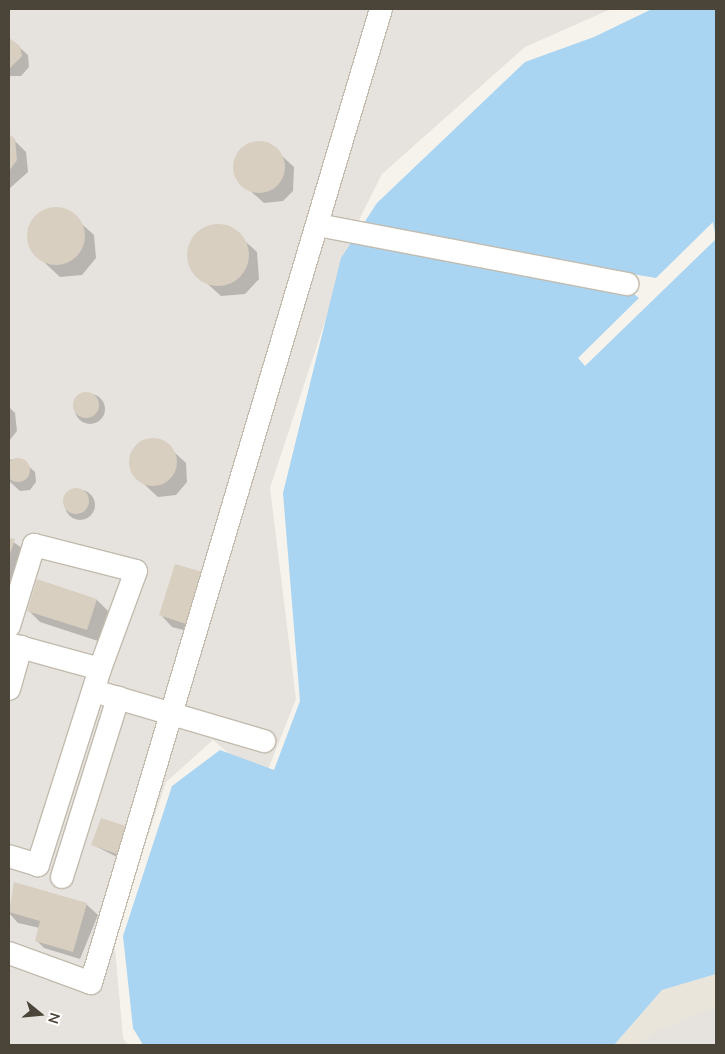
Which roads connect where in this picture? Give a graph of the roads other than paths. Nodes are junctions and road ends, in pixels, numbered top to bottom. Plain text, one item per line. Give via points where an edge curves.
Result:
1 (381, 9) edge
2 (318, 225) junction
3 (627, 284) dead end
4 (9, 626) edge
5 (15, 646) edge
6 (100, 669) junction
7 (9, 689) edge
8 (93, 691) junction
9 (118, 698) junction
10 (174, 714) junction
11 (264, 741) dead end
12 (9, 856) edge
13 (62, 877) dead end
14 (9, 954) edge

1 - 2 lane
2 - 3 lane
2 - 10 lane
4 - 6 lane via 34,545 136,570
5 - 6 lane
5 - 7 lane
6 - 8 lane
8 - 9 lane
8 - 12 lane via 38,865
9 - 10 lane
9 - 13 lane
10 - 11 lane
10 - 14 lane via 91,983

